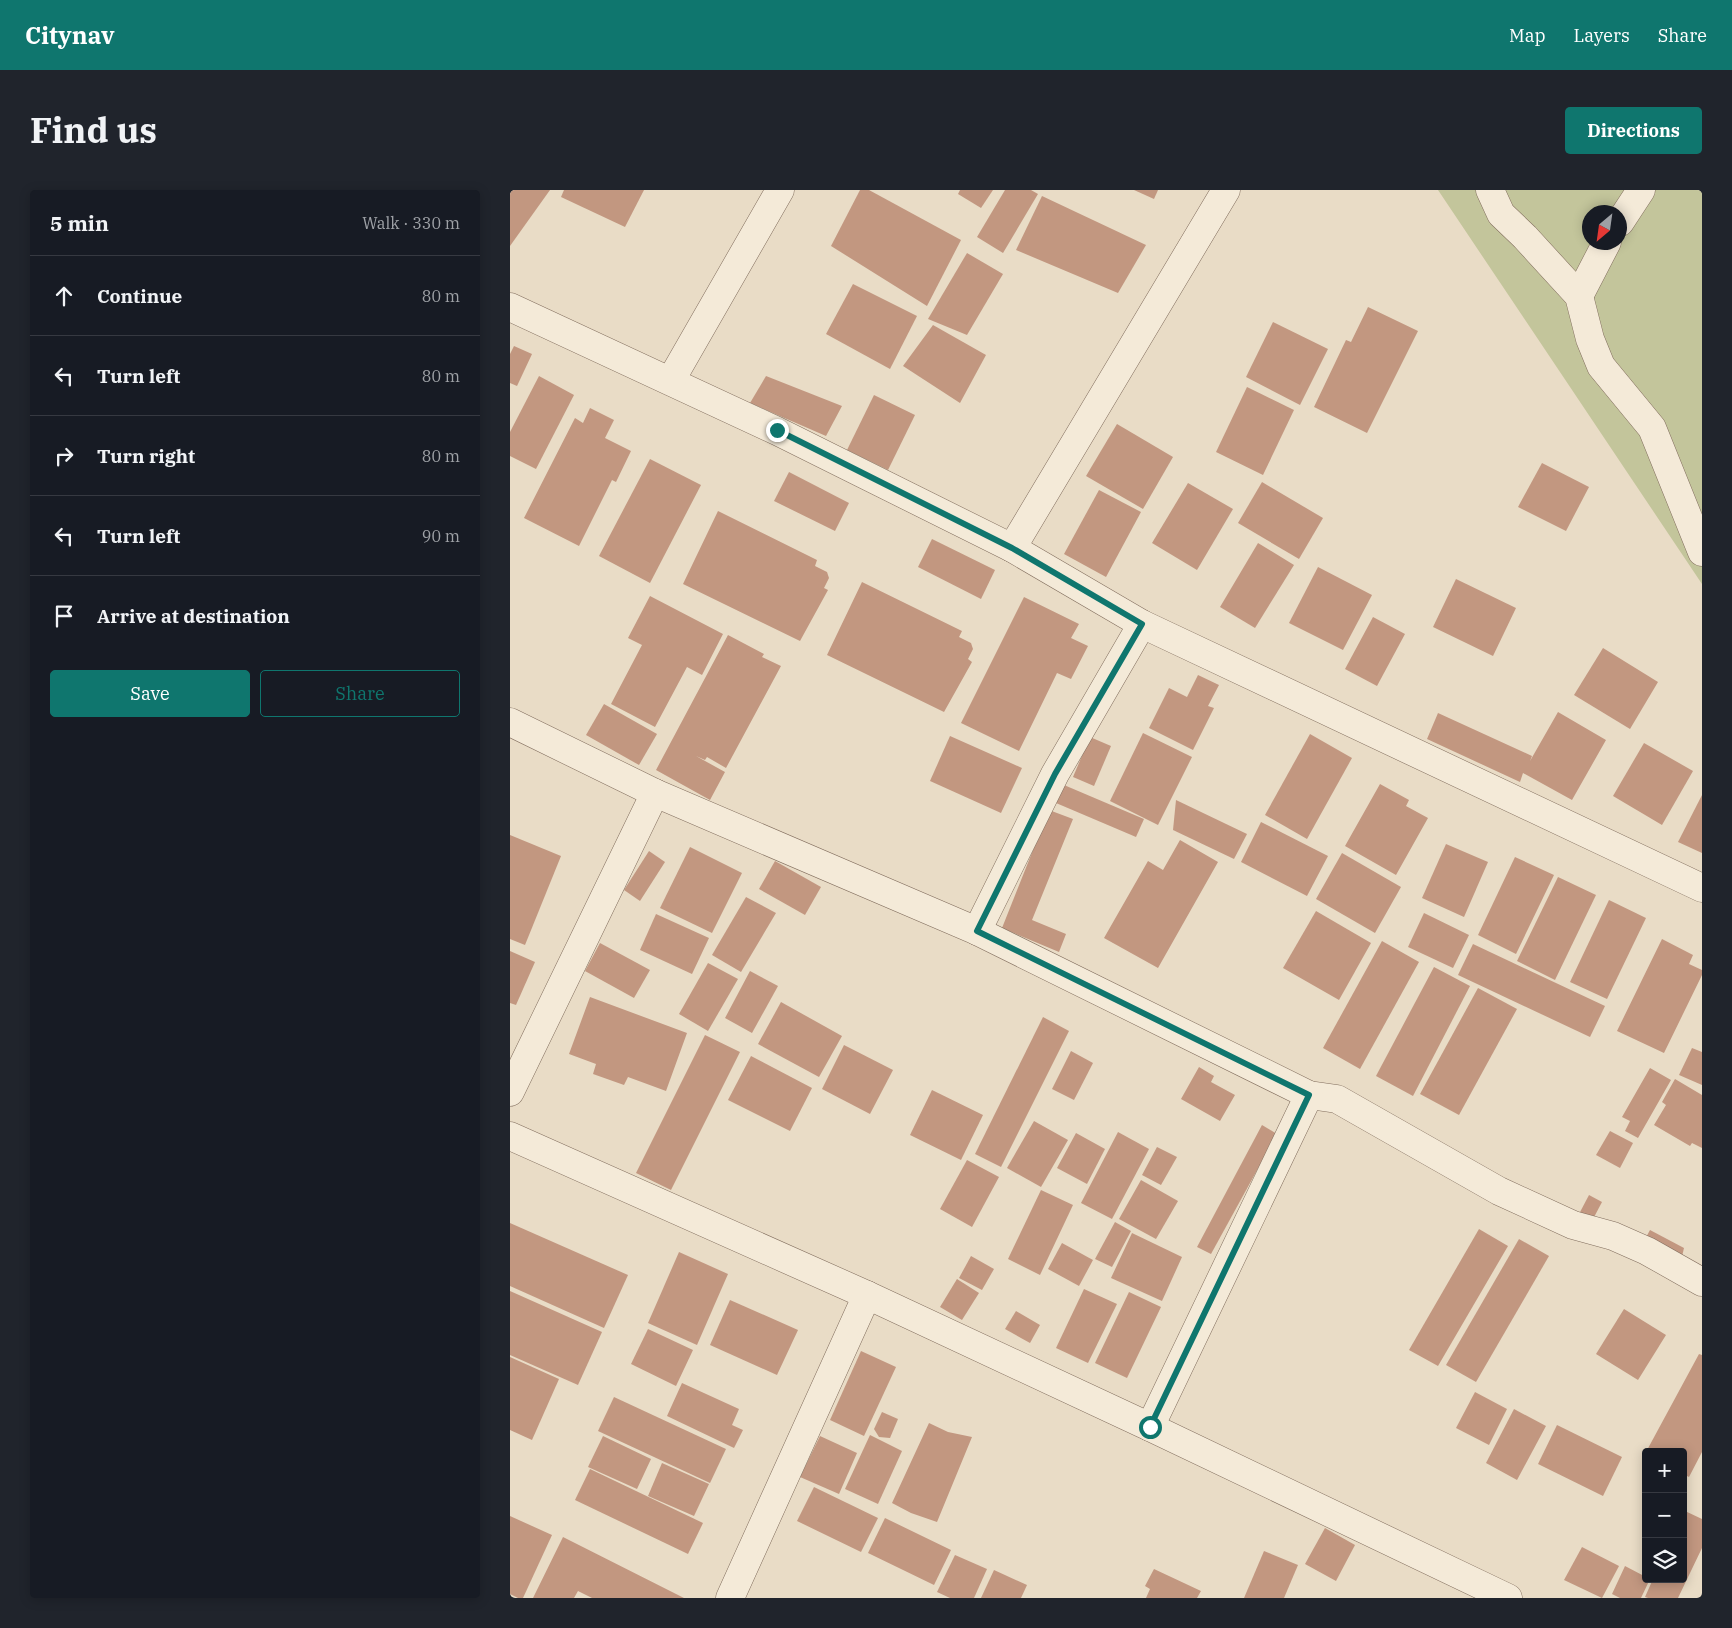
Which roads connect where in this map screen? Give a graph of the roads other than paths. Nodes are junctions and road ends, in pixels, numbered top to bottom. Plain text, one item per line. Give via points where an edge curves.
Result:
1 (780, 190) edge
2 (1226, 190) edge
3 (1490, 190) edge
4 (1641, 190) edge
5 (1627, 211) edge
6 (1603, 250) edge
7 (1579, 296) junction
8 (510, 307) edge
9 (671, 380) junction
10 (1012, 548) junction
11 (1702, 552) edge
12 (1142, 624) junction
13 (510, 722) edge
14 (655, 793) junction
15 (1702, 888) edge
16 (977, 931) junction
17 (510, 1092) edge
18 (1309, 1095) junction
19 (513, 1145) edge
20 (1702, 1282) edge
21 (866, 1295) junction
22 (1150, 1427) junction
23 (730, 1598) edge
24 (1508, 1598) edge

1 - 9 street
2 - 10 street
3 - 7 street via 1501,214
4 - 5 street
6 - 7 street
7 - 11 street via 1590,339 1602,366 1652,428
8 - 9 street
9 - 10 street
10 - 12 street
12 - 15 street
12 - 16 street via 1055,774
13 - 14 street
14 - 16 street
14 - 17 street
16 - 18 street
18 - 20 street via 1337,1100 1499,1191 1573,1225 1613,1236 1647,1251
18 - 22 street
19 - 21 street
21 - 22 street
21 - 23 street
22 - 24 street

